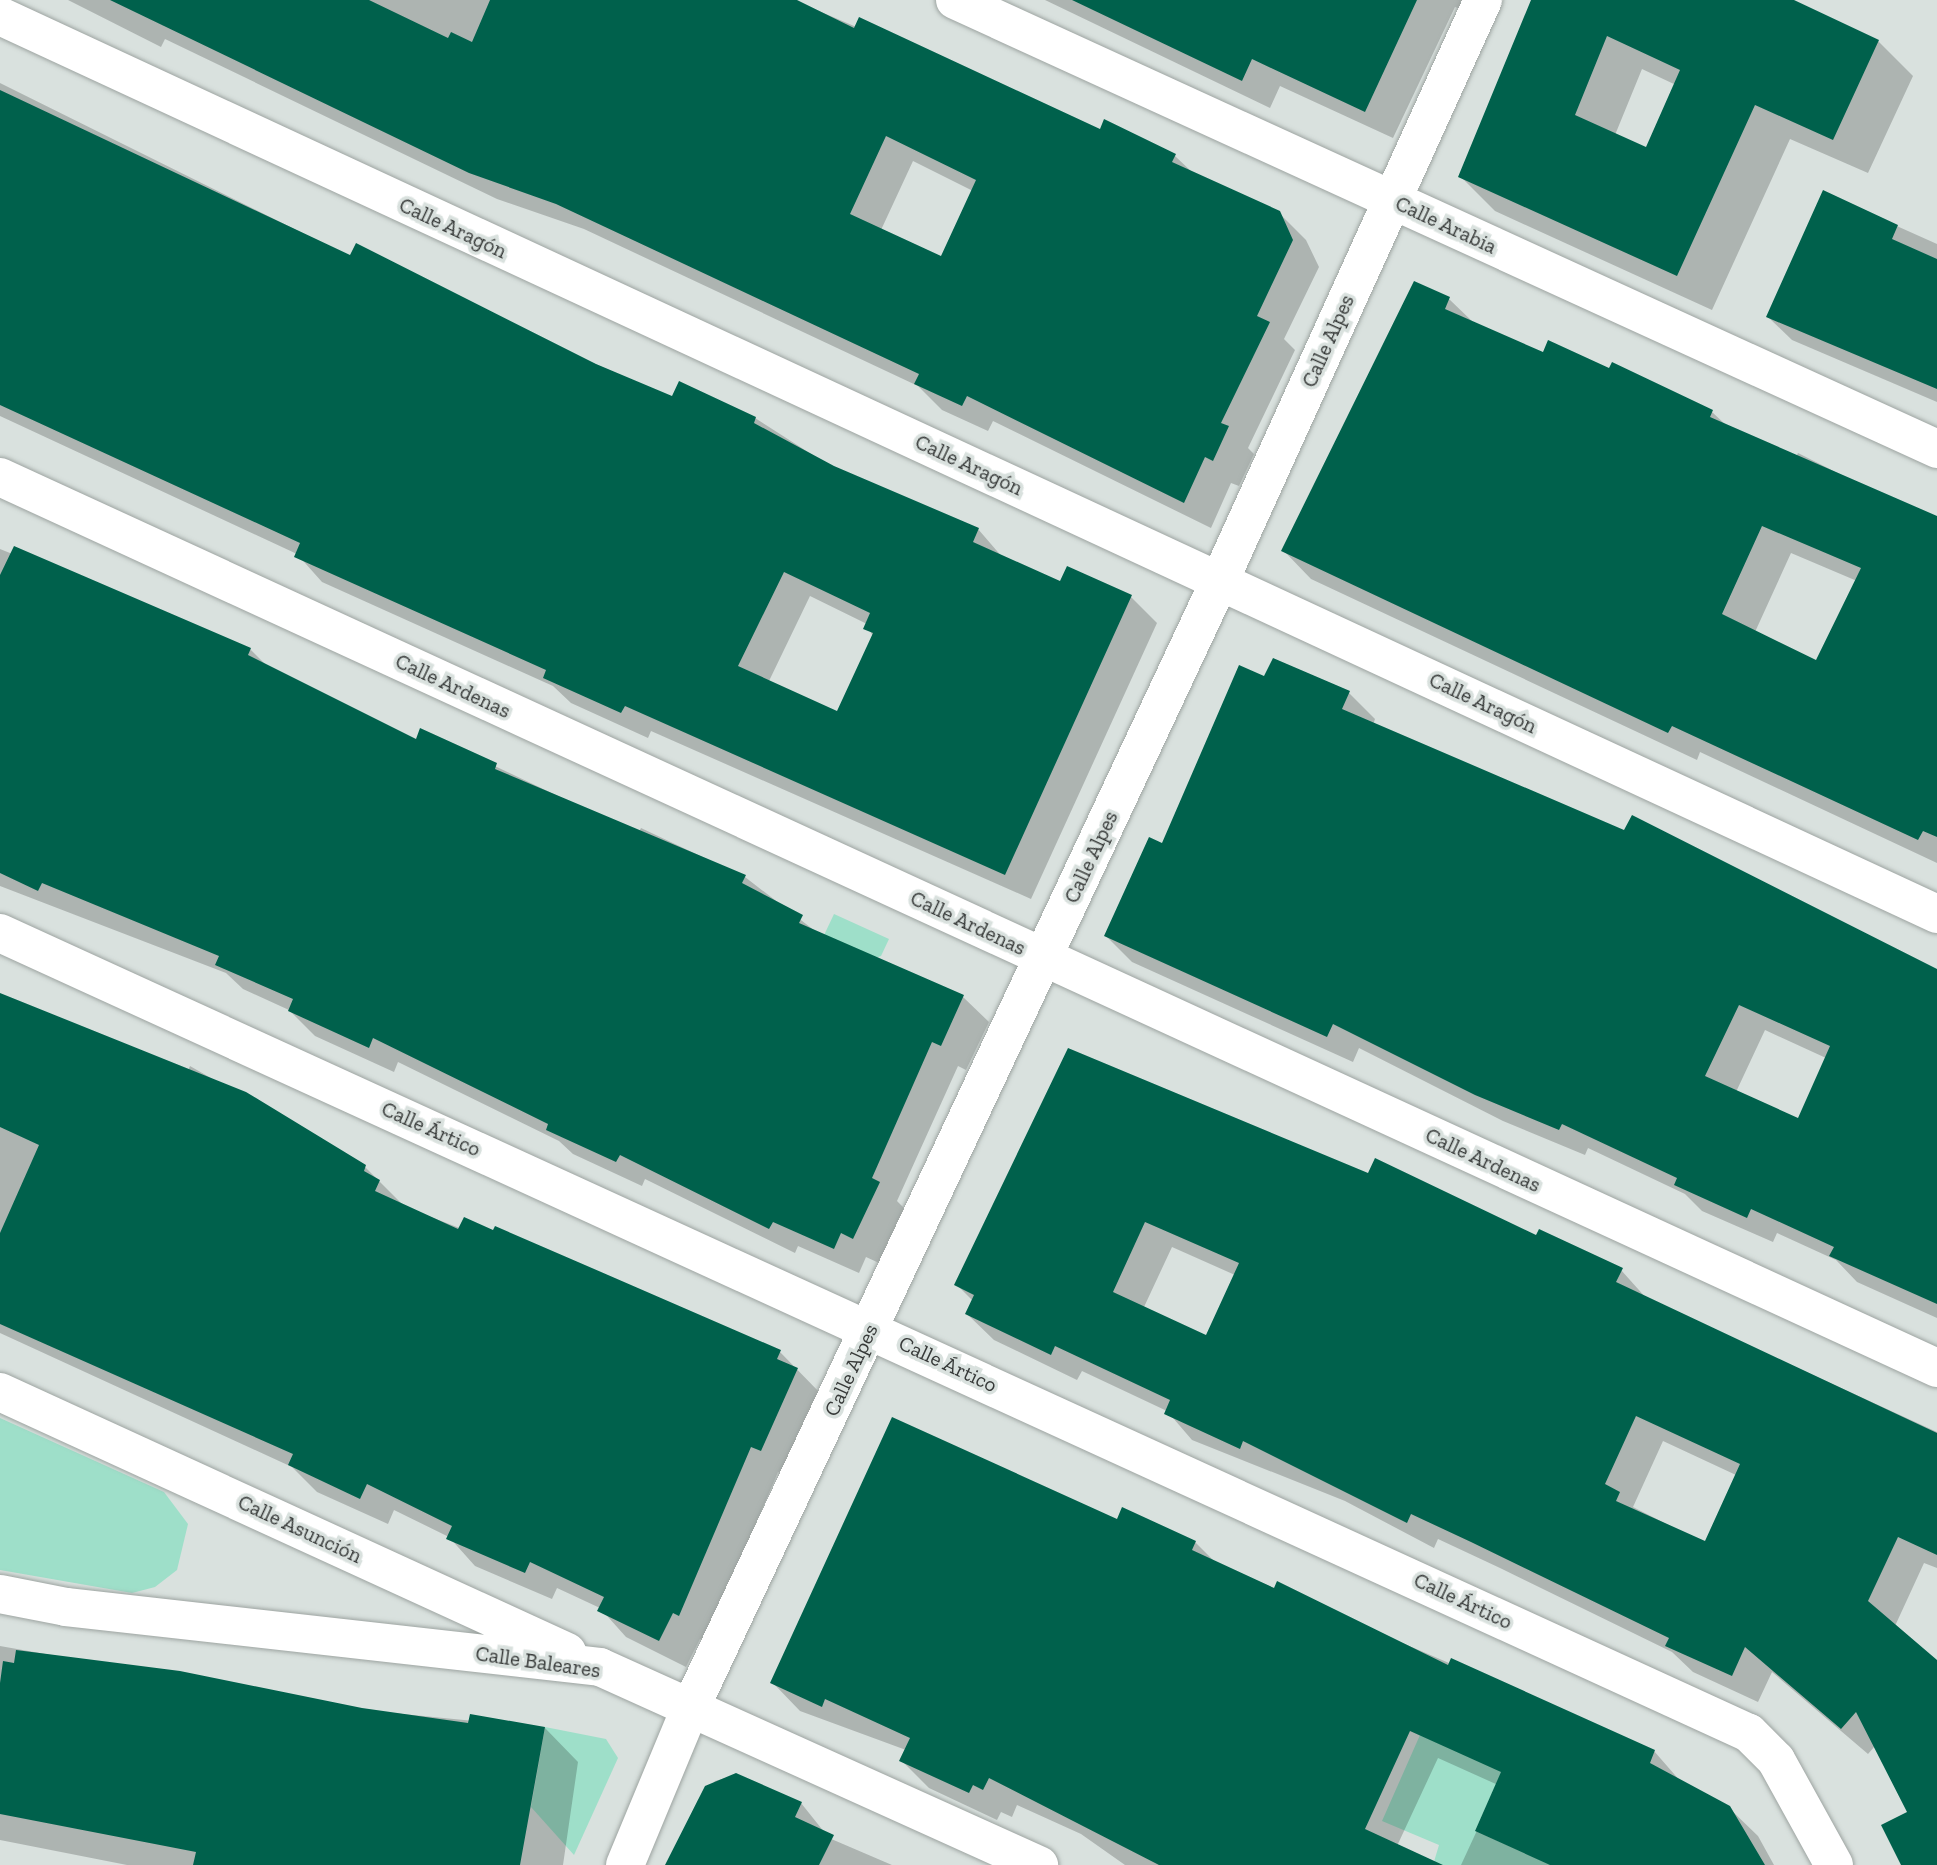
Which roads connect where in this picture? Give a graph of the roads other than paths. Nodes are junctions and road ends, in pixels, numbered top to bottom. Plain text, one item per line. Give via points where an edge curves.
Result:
1 (955, 0) edge
2 (1483, 0) edge
3 (0, 16) edge
4 (1392, 200) junction
5 (1937, 449) edge
6 (0, 477) edge
7 (1220, 580) junction
8 (1937, 914) edge
9 (0, 933) edge
10 (1044, 958) junction
11 (871, 1328) junction
12 (1937, 1368) edge
13 (0, 1392) edge
14 (0, 1594) edge
15 (600, 1667) junction
16 (690, 1709) junction
17 (625, 1865) edge
18 (1039, 1865) edge
19 (1834, 1865) edge

1 - 4 street, Calle Arabia
2 - 4 street, Calle Alpes
3 - 7 street, Calle Aragón
4 - 5 street, Calle Arabia
4 - 7 street, Calle Alpes
6 - 10 street, Calle Ardenas
7 - 8 street, Calle Aragón
7 - 10 street, Calle Alpes
9 - 11 street, Calle Ártico
10 - 11 street, Calle Alpes
10 - 12 street, Calle Ardenas
11 - 16 street, Calle Alpes
11 - 19 street, Calle Ártico via 1749,1733 1776,1760
13 - 15 street, Calle Asunción
14 - 15 street, Calle Baleares via 66,1607
15 - 16 street, Calle Baleares
16 - 17 street, Calle Alpes
16 - 18 street, Calle Baleares

